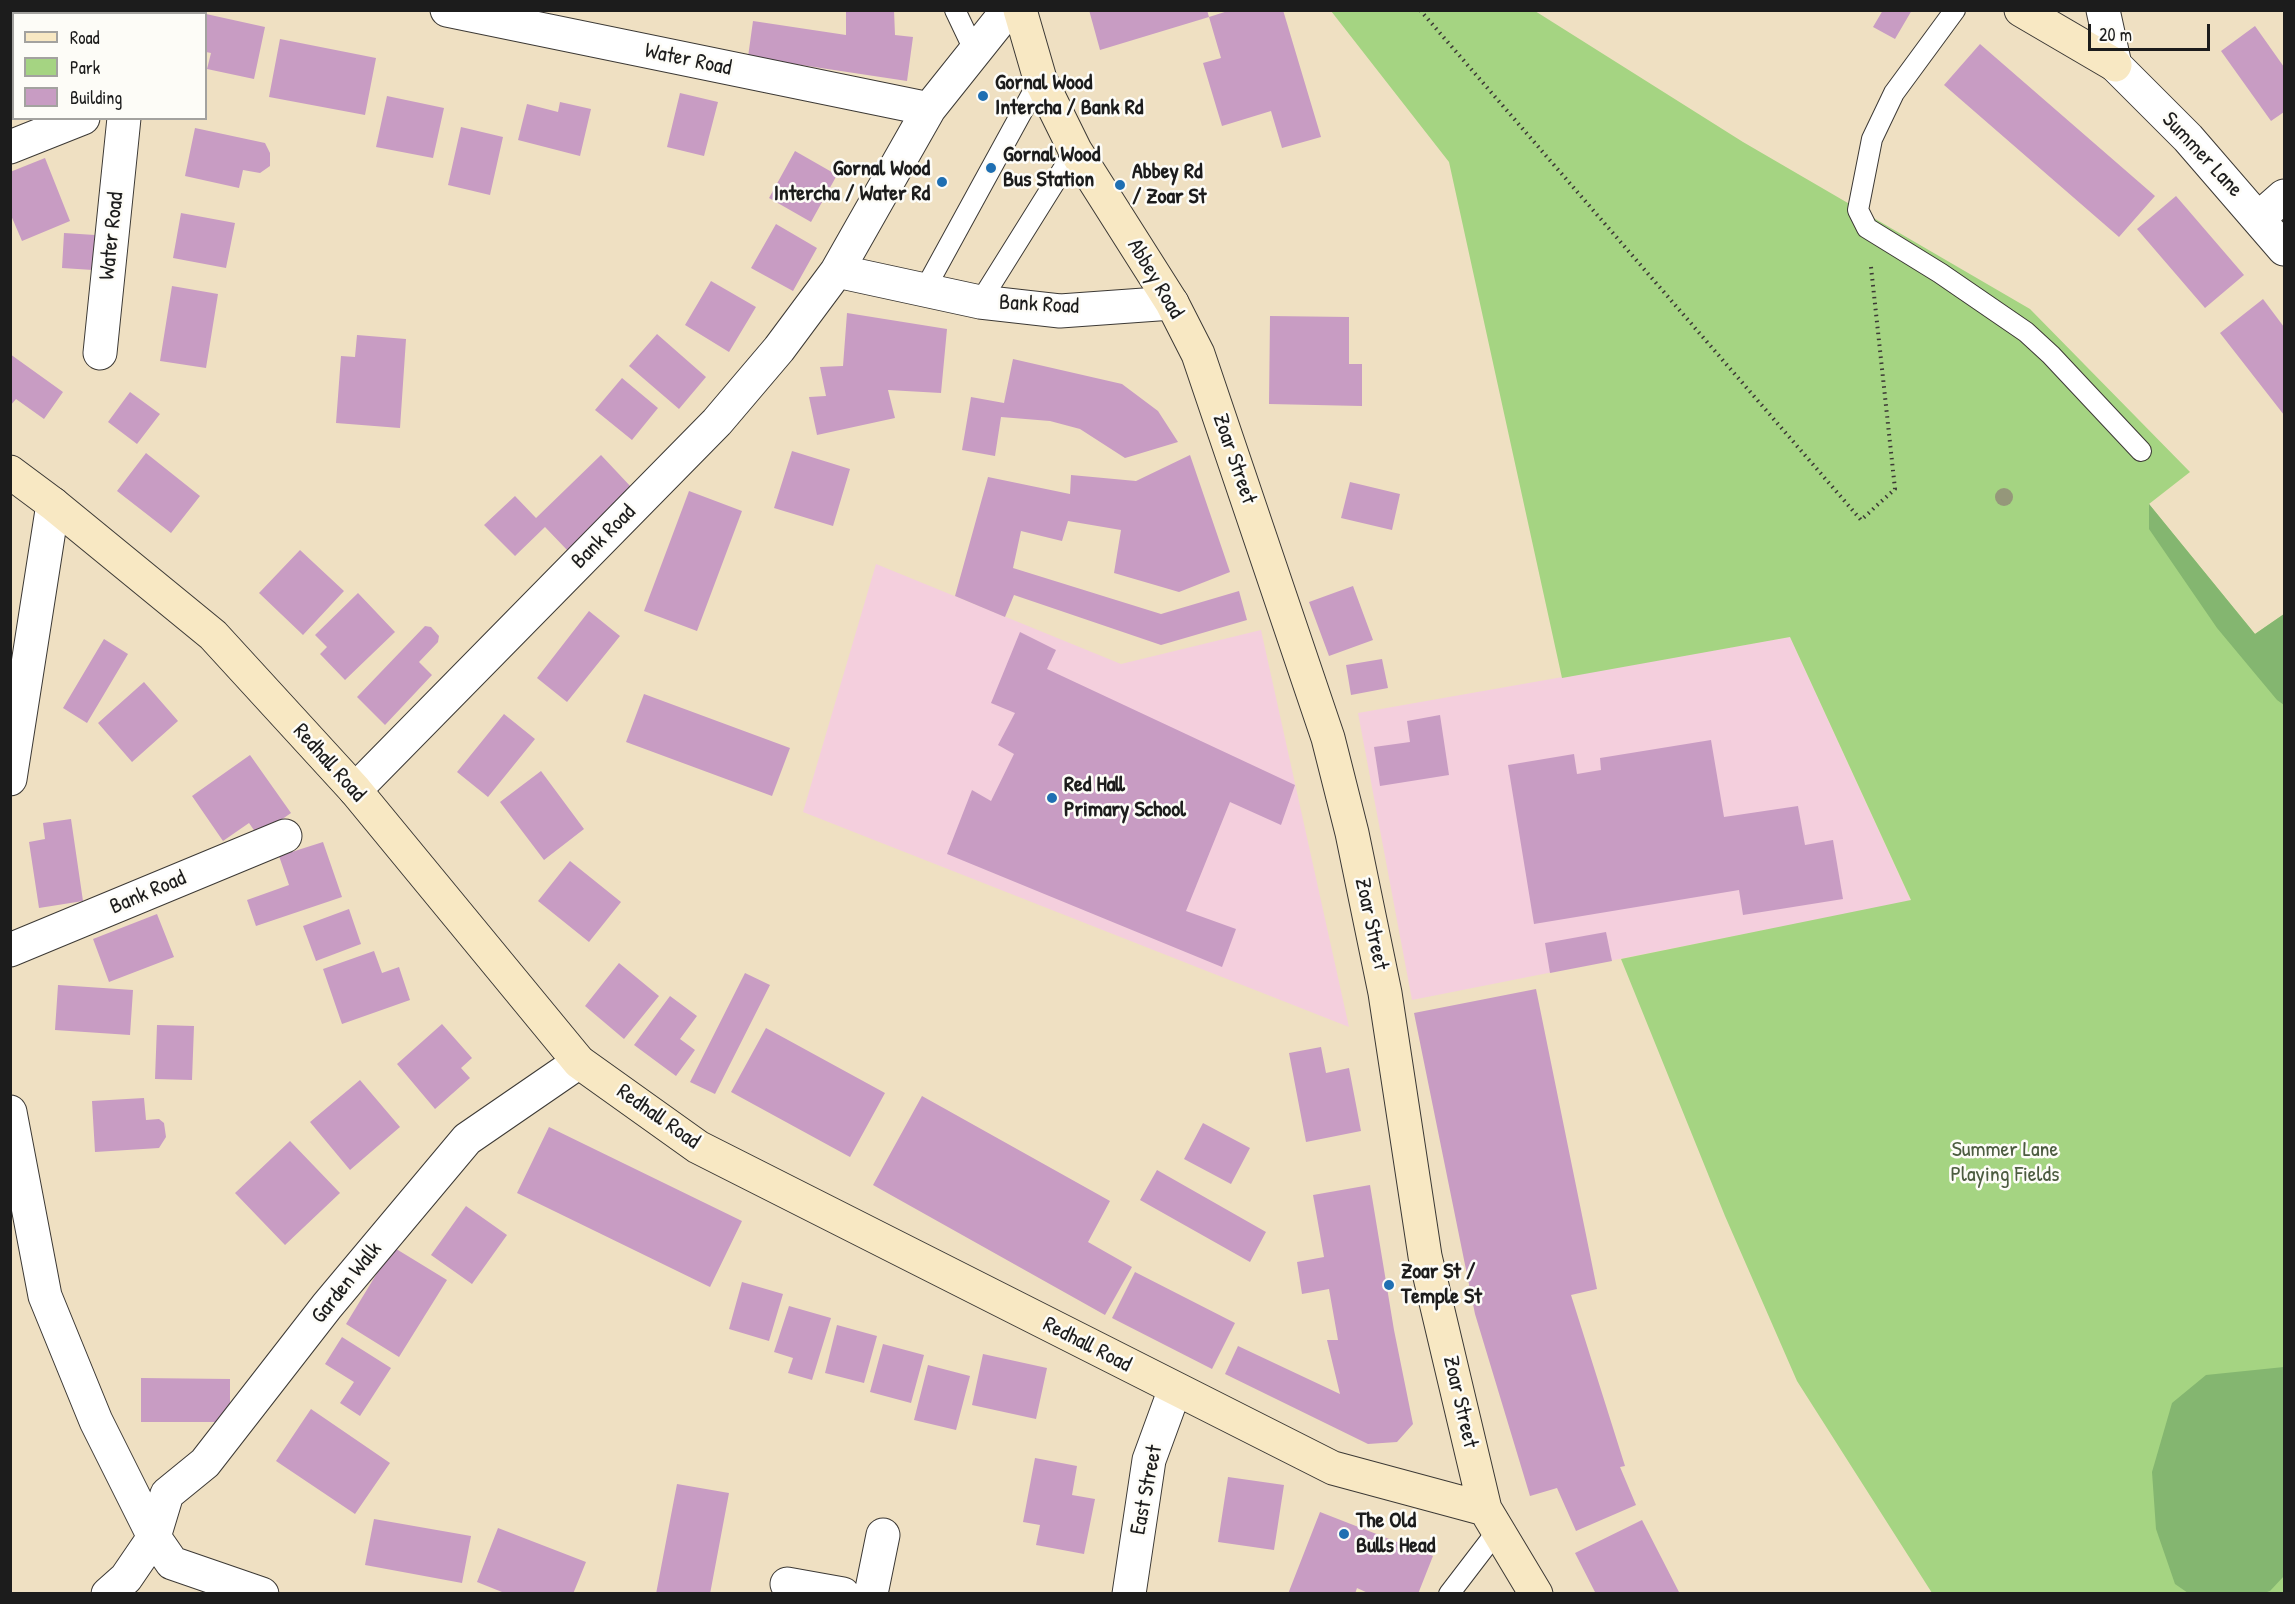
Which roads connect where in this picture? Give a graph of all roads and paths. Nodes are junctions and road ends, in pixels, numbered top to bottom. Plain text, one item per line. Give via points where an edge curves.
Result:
1 (447, 10) edge
2 (955, 10) edge
3 (1008, 10) edge
4 (1020, 10) edge
5 (1420, 10) edge
6 (1956, 10) edge
7 (2021, 10) edge
8 (2103, 10) edge
9 (975, 52) junction
10 (2115, 65) junction
11 (1040, 79) junction
12 (928, 109) junction
13 (78, 120) edge
14 (124, 120) edge
15 (10, 147) edge
16 (1075, 150) junction
17 (2284, 196) edge
18 (2259, 218) junction
19 (1867, 228) junction
20 (2284, 249) edge
21 (837, 271) junction
22 (925, 289) junction
23 (980, 302) junction
24 (1172, 303) junction
25 (100, 353) dead end
26 (1198, 354) joint
27 (2141, 451) dead end
28 (10, 472) edge
29 (53, 504) junction
30 (10, 779) edge
31 (355, 790) junction
32 (285, 836) dead end
33 (10, 950) edge
34 (579, 1062) junction
35 (10, 1112) edge
36 (1175, 1389) junction
37 (1491, 1520) junction
38 (883, 1535) dead end
39 (154, 1537) junction
40 (787, 1584) dead end
41 (108, 1593) edge
42 (262, 1593) edge
43 (843, 1593) edge
44 (871, 1593) edge
45 (1129, 1593) edge
46 (1449, 1593) edge
47 (1536, 1593) edge

1 - 12 street, Water Road
2 - 9 lane
3 - 9 street, Bank Road
4 - 11 street, Abbey Road
5 - 19 path via 1861,520 1895,489
6 - 19 lane via 1894,93 1872,139 1858,210
7 - 10 street
8 - 10 street
9 - 12 street, Bank Road
10 - 18 street, Summer Lane via 2188,138
11 - 16 street, Abbey Road
11 - 22 lane
12 - 21 street, Bank Road
13 - 15 street
14 - 25 street, Water Road
16 - 23 lane
16 - 24 street, Abbey Road
17 - 18 street
18 - 20 street, Summer Lane
19 - 27 lane via 2026,332
21 - 22 street, Bank Road
21 - 31 street, Bank Road via 779,349 717,422
22 - 23 street, Bank Road
23 - 24 street, Bank Road via 1060,311
24 - 26 street, Abbey Road
26 - 37 street, Zoar Street via 1328,738 1352,833 1385,993 1425,1256
28 - 29 street, Redhall Road
29 - 30 street
29 - 31 street, Redhall Road via 213,635
31 - 34 street, Redhall Road
32 - 33 street, Bank Road
34 - 36 street, Redhall Road via 698,1147
34 - 39 street, Garden Walk via 467,1139 327,1306 205,1463 167,1494
35 - 39 street via 45,1296 96,1421
36 - 37 street, Redhall Road via 1332,1468
36 - 45 street, East Street via 1149,1460
37 - 46 lane
37 - 47 street, Zoar Street
38 - 44 street
39 - 41 street, Garden Walk via 126,1578
39 - 42 street via 172,1563
40 - 43 street

